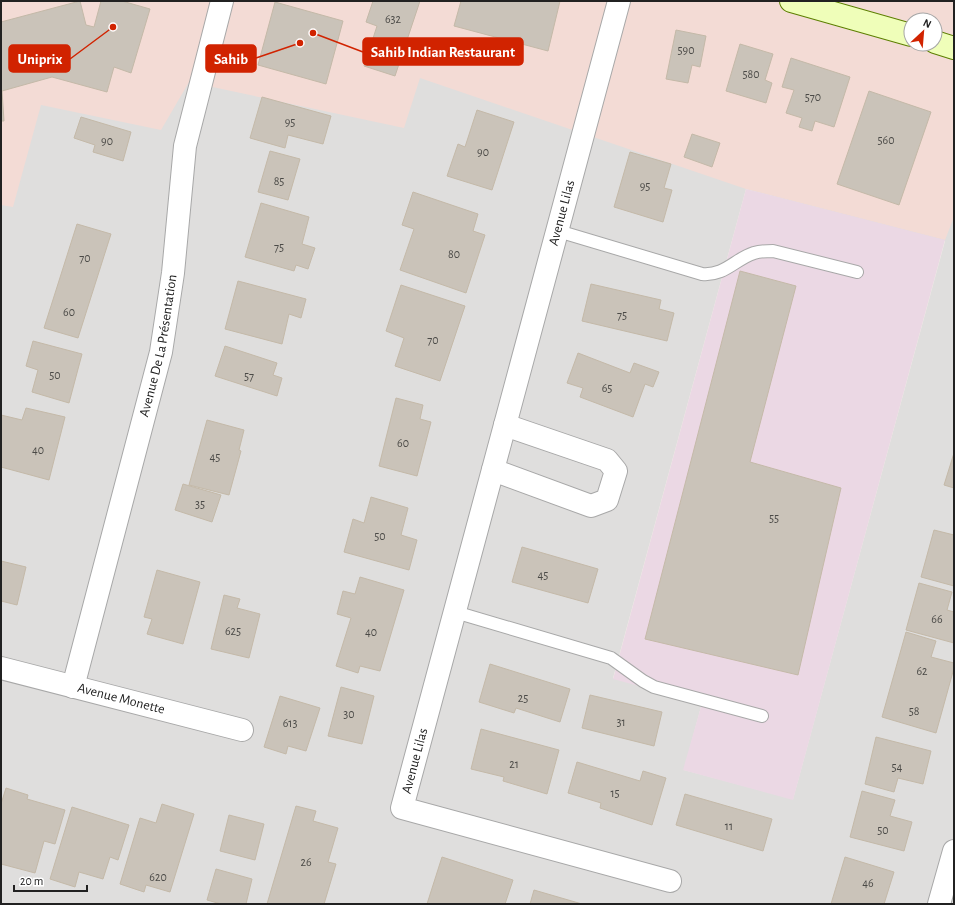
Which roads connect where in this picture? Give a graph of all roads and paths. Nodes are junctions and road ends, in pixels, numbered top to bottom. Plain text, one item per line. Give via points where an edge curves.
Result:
1 (222, 1) edge
2 (619, 1) edge
3 (792, 1) edge
4 (903, 33) edge
5 (943, 45) edge
6 (954, 48) edge
7 (558, 231) junction
8 (857, 272) dead end
9 (505, 425) junction
10 (493, 470) junction
11 (455, 612) junction
12 (1, 668) edge
13 (73, 687) junction
14 (762, 716) dead end
15 (242, 730) dead end
16 (954, 851) edge
17 (670, 881) dead end
18 (939, 904) edge

1 - 13 street, Avenue De La Présentation via 185,146 173,273 161,352
2 - 7 street, Avenue Lilas
3 - 4 street
5 - 6 street
7 - 8 lane via 702,274 711,275 719,272 753,253 763,251 774,251
7 - 9 street, Avenue Lilas
9 - 10 street, Avenue Lilas
9 - 10 street via 607,460 616,471 607,500 591,506
10 - 11 street, Avenue Lilas
11 - 14 lane via 611,658 654,687
11 - 17 street, Avenue Lilas via 402,808
12 - 13 street, Avenue Monette
13 - 15 street, Avenue Monette
16 - 18 street

